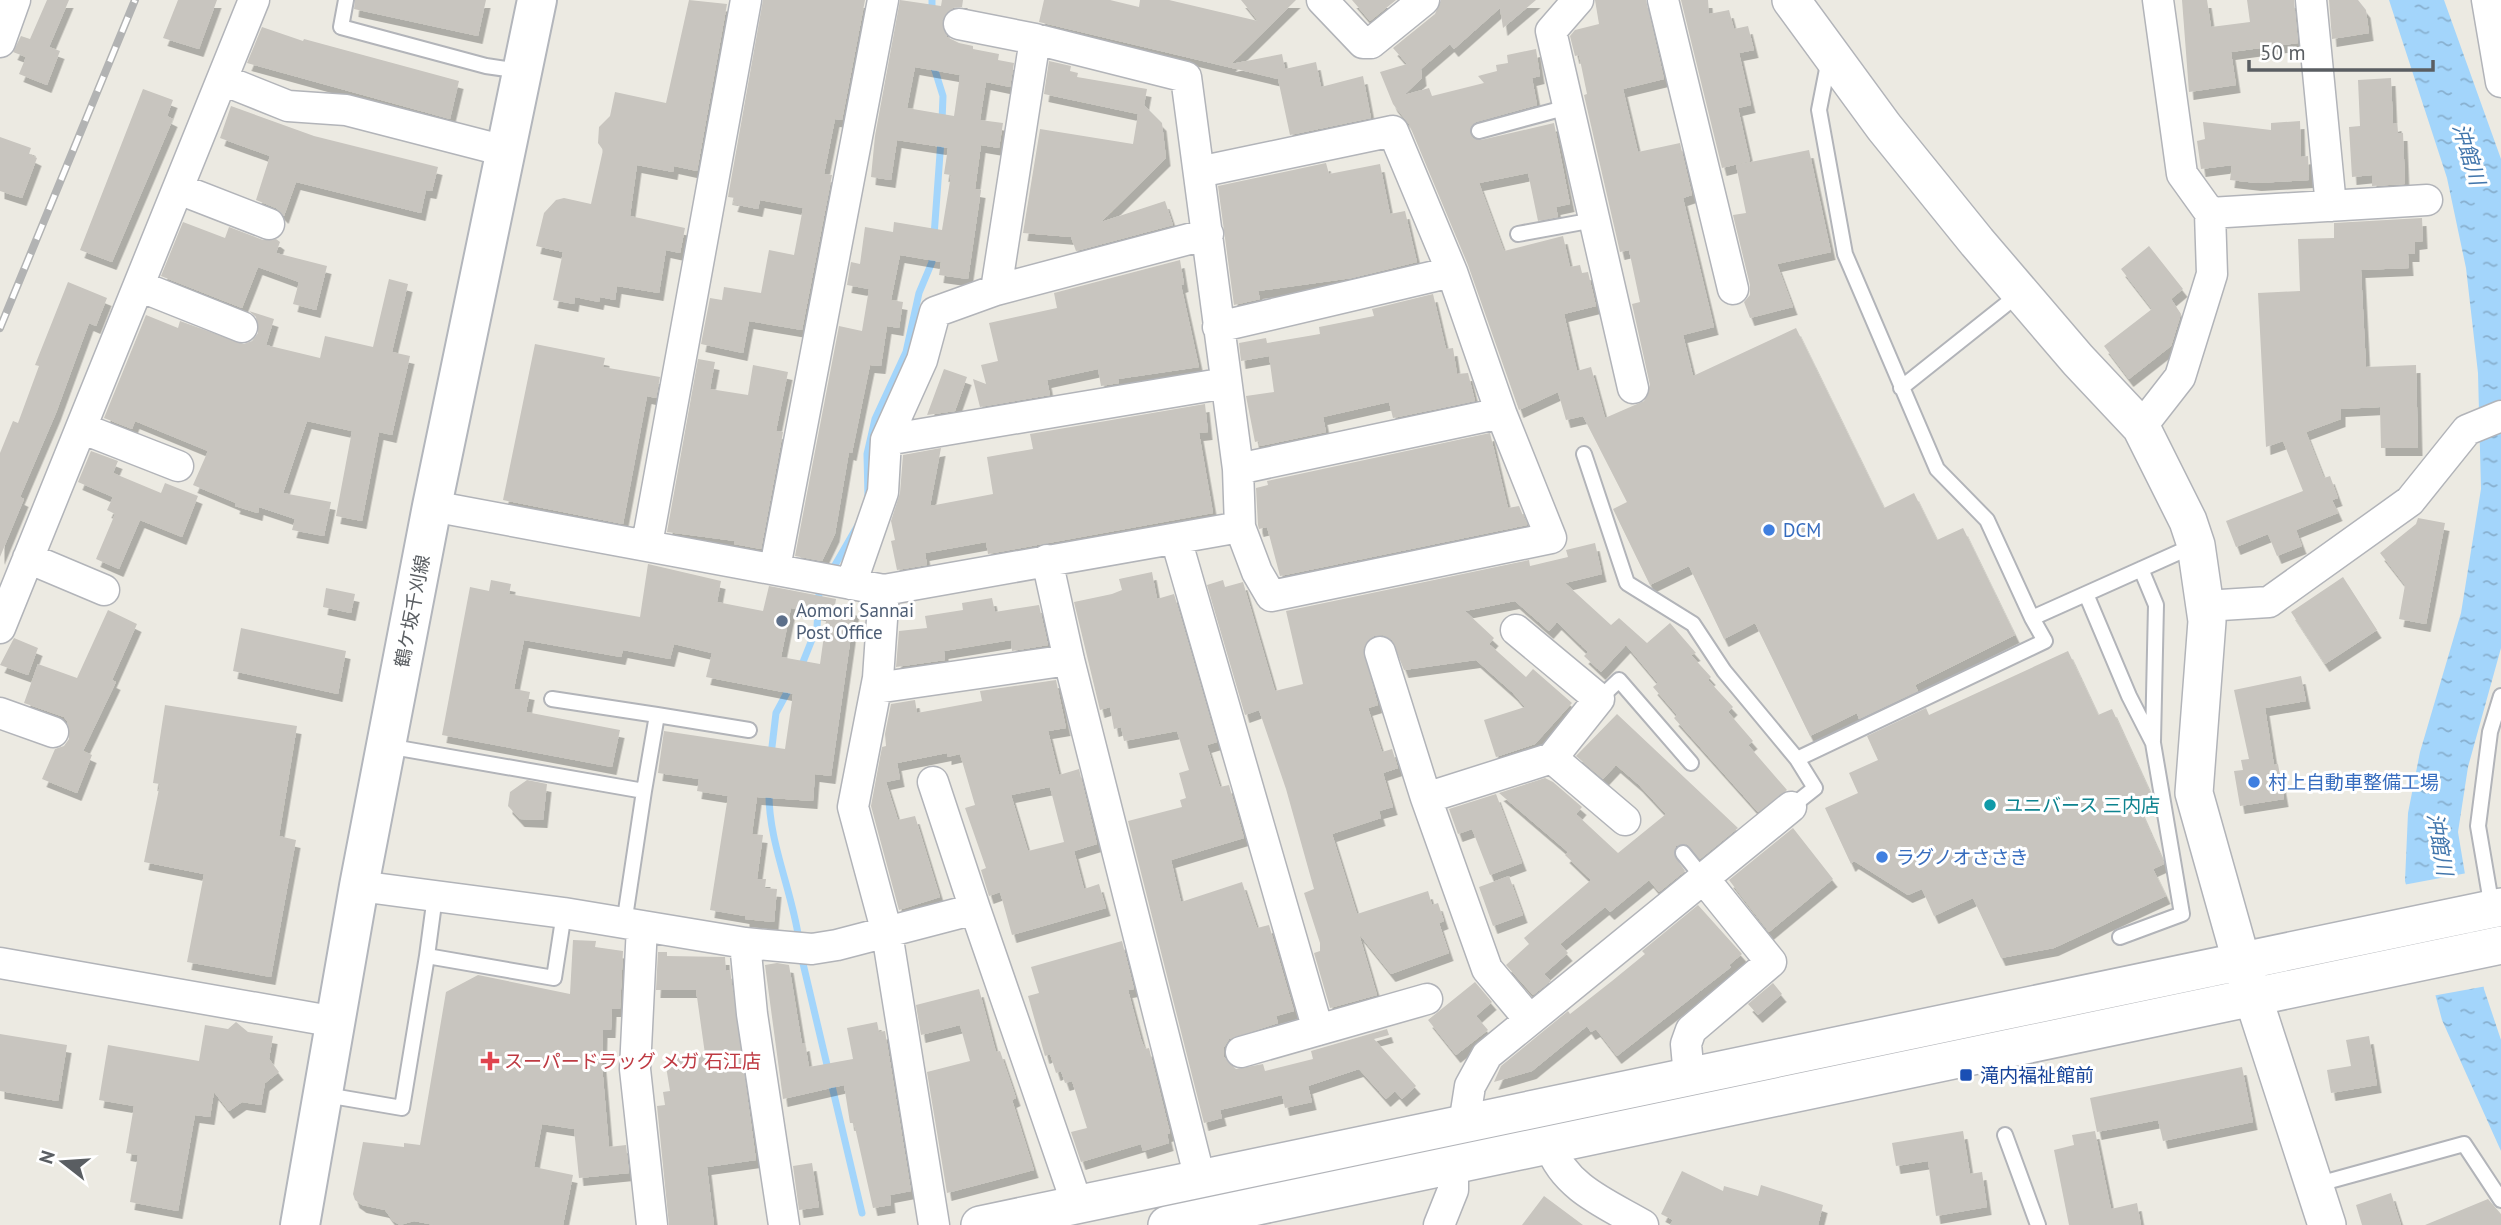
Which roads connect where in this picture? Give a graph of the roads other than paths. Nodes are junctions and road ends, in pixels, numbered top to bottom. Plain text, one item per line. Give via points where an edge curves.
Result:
1 (15, 0) edge
2 (254, 0) edge
3 (346, 0) edge
4 (537, 0) edge
5 (746, 0) edge
6 (884, 0) edge
7 (1322, 0) edge
8 (1424, 0) edge
9 (1578, 0) edge
10 (1663, 0) edge
11 (1791, 0) edge
12 (2158, 0) edge
13 (2311, 0) edge
14 (2487, 0) edge
15 (959, 24) dead end
16 (1035, 39) junction
17 (0, 43) edge
18 (1830, 54) junction
19 (522, 71) junction
20 (223, 80) junction
21 (2501, 82) edge
22 (1568, 107) junction
23 (1479, 131) dead end
24 (505, 151) junction
25 (1199, 172) junction
26 (179, 189) junction
27 (2427, 200) dead end
28 (2331, 206) junction
29 (2210, 213) junction
30 (1594, 220) junction
31 (269, 224) dead end
32 (1209, 234) junction
33 (1518, 234) dead end
34 (1452, 272) junction
35 (139, 286) junction
36 (1732, 289) dead end
37 (996, 290) junction
38 (2020, 293) junction
39 (242, 327) dead end
40 (1218, 327) junction
41 (1226, 383) junction
42 (1633, 388) dead end
43 (1901, 388) junction
44 (1501, 413) junction
45 (2501, 415) edge
46 (2141, 427) junction
47 (81, 428) junction
48 (886, 440) junction
49 (1584, 454) dead end
50 (178, 466) dead end
51 (1238, 469) junction
52 (432, 506) junction
53 (1240, 527) junction
54 (1176, 539) junction
55 (647, 544) junction
56 (2196, 545) junction
57 (28, 558) junction
58 (1047, 560) junction
59 (775, 568) junction
60 (2141, 569) junction
61 (835, 580) junction
62 (104, 590) dead end
63 (884, 590) junction
64 (2087, 594) junction
65 (2205, 606) junction
66 (2032, 618) junction
67 (0, 628) edge
68 (1516, 630) dead end
69 (1380, 652) dead end
70 (1069, 660) junction
71 (876, 688) junction
72 (2501, 696) edge
73 (552, 699) dead end
74 (1599, 699) junction
75 (0, 713) edge
76 (657, 715) junction
77 (749, 730) dead end
78 (53, 732) dead end
79 (2153, 743) junction
80 (386, 746) junction
81 (1552, 758) junction
82 (1797, 759) junction
83 (1691, 763) dead end
84 (933, 782) dead end
85 (644, 791) junction
86 (1426, 798) junction
87 (1797, 802) joint
88 (1625, 820) dead end
89 (1683, 853) dead end
90 (1704, 879) junction
91 (359, 886) junction
92 (435, 896) junction
93 (975, 909) junction
94 (2490, 910) edge
95 (564, 914) junction
96 (633, 925) junction
97 (887, 933) junction
98 (2120, 937) dead end
99 (745, 943) junction
100 (2493, 947) edge
101 (426, 956) junction
102 (2241, 960) junction
103 (0, 963) edge
104 (2253, 996) junction
105 (1427, 999) dead end
106 (1529, 1019) junction
107 (336, 1022) junction
108 (1318, 1030) junction
109 (1241, 1052) dead end
110 (1689, 1076) junction
111 (323, 1095) junction
112 (1464, 1124) junction
113 (2005, 1135) dead end
114 (1550, 1146) junction
115 (1453, 1166) junction
116 (1200, 1179) junction
117 (2315, 1185) junction
118 (2501, 1200) edge
119 (1077, 1204) junction
120 (300, 1225) edge
121 (652, 1225) edge
122 (784, 1225) edge
123 (934, 1225) edge
124 (980, 1225) edge
125 (1167, 1225) edge
126 (1439, 1225) edge
127 (1643, 1225) edge
128 (2038, 1225) edge
129 (2327, 1225) edge

1 - 17 street
2 - 20 street
3 - 19 lane via 341,27 486,66
4 - 19 main road, 鶴ケ坂千刈線
5 - 55 street
6 - 59 street
7 - 8 street via 1363,43 1371,43
9 - 22 street via 1551,31
10 - 36 street
11 - 18 street
12 - 29 street via 2182,174
13 - 28 street
14 - 21 street
15 - 16 street
16 - 25 street via 1186,77
16 - 37 street
18 - 38 street
18 - 43 lane via 1819,110 1845,254
19 - 24 main road, 鶴ケ坂千刈線
20 - 24 street via 288,106 346,110
20 - 26 street
22 - 23 lane
22 - 30 street
24 - 52 main road, 鶴ケ坂千刈線
25 - 32 street
25 - 34 street via 1393,131
26 - 31 street
26 - 35 street
27 - 28 street
28 - 29 street
29 - 46 street via 2212,274 2199,320 2180,377
30 - 33 lane
30 - 42 street
32 - 37 street
32 - 40 street
34 - 40 street
34 - 44 street
35 - 39 street
35 - 47 street
37 - 48 street via 934,312 922,360
38 - 43 lane
38 - 46 street
40 - 41 street
41 - 48 street
41 - 51 street
43 - 66 lane via 1937,469 1987,520
44 - 51 street
44 - 53 street via 1551,538 1271,596 1256,572
45 - 65 street via 2467,430 2410,501 2269,602
46 - 56 street
47 - 50 street
47 - 57 street
48 - 61 street via 883,492
49 - 82 lane via 1627,583 1693,624 1724,671
51 - 53 street
52 - 55 street
52 - 80 main road, 鶴ケ坂千刈線
53 - 54 street
54 - 58 street
54 - 108 street
55 - 59 street
56 - 60 lane
56 - 65 street
57 - 62 street
57 - 67 street
58 - 63 street
58 - 70 street
59 - 61 street
60 - 64 lane
60 - 79 lane via 2156,605
61 - 63 street
63 - 71 street
64 - 66 lane
64 - 79 lane
65 - 102 street via 2204,690 2194,793
66 - 82 lane via 2045,641
68 - 74 street
69 - 86 street
70 - 71 street
70 - 116 street
71 - 97 street via 853,807
72 - 94 lane via 2490,732 2478,826
73 - 76 lane
74 - 81 street
74 - 83 lane via 1619,680
75 - 78 street
76 - 77 lane
76 - 85 lane
79 - 98 lane via 2182,914
80 - 85 lane
80 - 91 main road, 鶴ケ坂千刈線
81 - 86 street
81 - 88 street
82 - 87 lane via 1815,788
84 - 93 street
85 - 96 lane
86 - 106 street via 1487,969
87 - 90 street
89 - 90 lane
90 - 106 street
90 - 110 street via 1771,962 1691,1030 1686,1044
91 - 92 street
91 - 107 main road, 鶴ケ坂千刈線
92 - 95 street
92 - 101 lane
93 - 97 street
93 - 119 street
94 - 102 street
95 - 96 street
95 - 101 lane via 554,978
96 - 99 street
96 - 121 street via 635,1069
97 - 99 street via 802,948
97 - 123 street
99 - 122 street
100 - 104 street
101 - 111 lane via 401,1108
102 - 104 street
102 - 110 street
103 - 107 street
104 - 114 street
104 - 117 street
105 - 108 street
106 - 112 street via 1481,1063 1470,1086
107 - 111 main road, 鶴ケ坂千刈線
108 - 109 street
110 - 112 street
111 - 120 main road, 鶴ケ坂千刈線
112 - 116 street
113 - 128 lane
114 - 115 street
114 - 127 street via 1561,1170 1577,1185
115 - 125 street
115 - 126 street via 1453,1190
116 - 119 street
117 - 118 lane via 2464,1144
117 - 129 street
119 - 124 street

